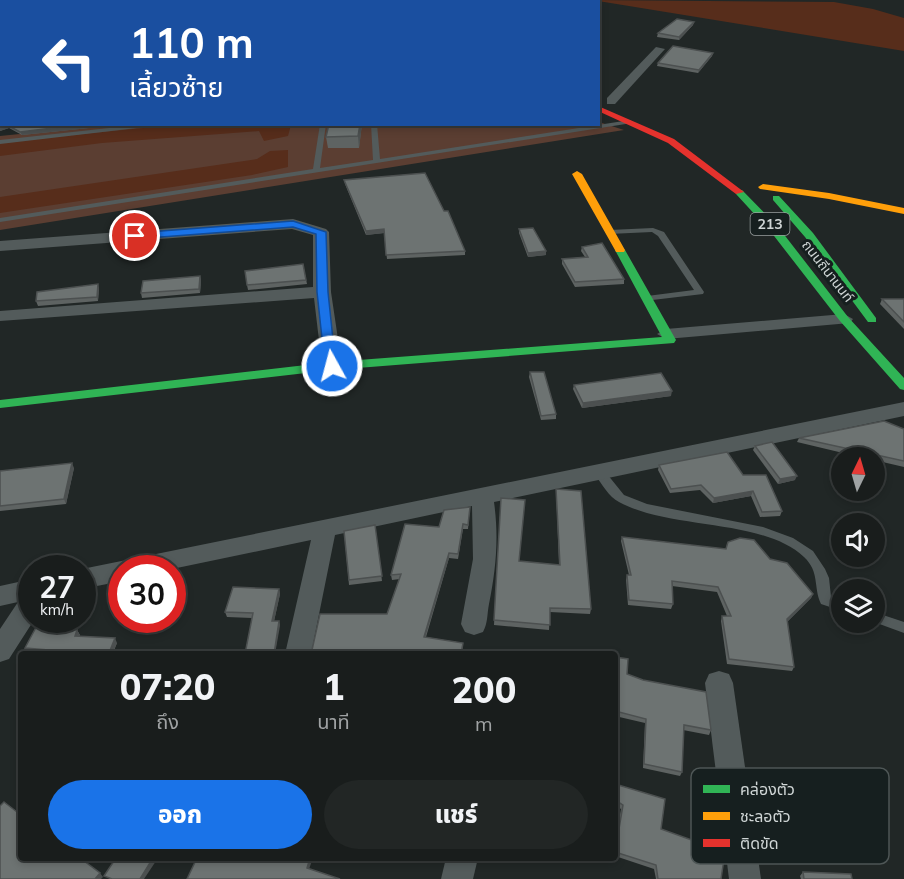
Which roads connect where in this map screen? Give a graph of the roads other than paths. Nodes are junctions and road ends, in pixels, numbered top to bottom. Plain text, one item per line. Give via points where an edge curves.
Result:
1 (660, 49) dead end
2 (605, 98) edge
3 (600, 109) edge
4 (630, 122) junction
5 (149, 126) edge
6 (323, 126) edge
7 (374, 126) edge
8 (575, 126) edge
9 (584, 130) junction
10 (691, 137) dead end
11 (0, 142) edge
12 (377, 162) junction
13 (316, 171) junction
14 (577, 174) dead end
15 (904, 211) edge
16 (0, 220) edge
17 (609, 232) junction
18 (0, 246) edge
19 (849, 289) junction
20 (821, 291) junction
21 (322, 292) junction
22 (647, 299) junction
23 (839, 314) junction
24 (0, 316) edge
25 (664, 328) junction
26 (879, 330) dead end
27 (332, 366) junction
28 (904, 386) edge
29 (0, 404) edge
30 (904, 410) edge
31 (599, 472) junction
32 (482, 496) junction
33 (325, 529) junction
34 (186, 557) edge
35 (18, 592) edge
36 (0, 596) edge
37 (831, 602) edge
38 (885, 621) edge
39 (18, 623) edge
40 (474, 624) dead end
41 (904, 628) edge
42 (0, 651) edge
43 (299, 651) edge
44 (719, 683) dead end
45 (730, 768) edge
46 (461, 861) edge
47 (743, 864) edge
48 (457, 879) edge
49 (745, 879) edge

1 - 2 street
2 - 10 main road
3 - 4 main road, ถนนถีนานนท์ / 213
4 - 9 lane
4 - 20 main road, ถนนถีนานนท์ / 213 via 671,141 731,183 775,230
5 - 11 lane
6 - 13 lane
7 - 12 lane
8 - 9 lane
9 - 12 lane
12 - 13 lane
13 - 16 lane
14 - 17 main road
15 - 19 main road, ถนนถีนานนท์ / 213 via 758,183 782,203
17 - 22 main road
17 - 22 lane via 653,230 662,234 700,292
18 - 21 street via 293,224 321,232
19 - 20 main road
19 - 26 main road, ถนนถีนานนท์ / 213
20 - 23 main road, ถนนถีนานนท์ / 213
21 - 24 street
21 - 27 street
22 - 25 main road
23 - 25 street
23 - 28 main road, ถนนถีนานนท์ / 213
25 - 27 main road via 670,340
27 - 29 main road
30 - 31 street
31 - 32 street
31 - 37 lane via 622,499 680,517 762,530 801,547 821,571 825,600
32 - 33 street
32 - 40 street via 486,530 484,569
33 - 34 street
33 - 43 street
35 - 36 street
38 - 41 lane
39 - 42 street
44 - 45 street
46 - 48 street
47 - 49 street

